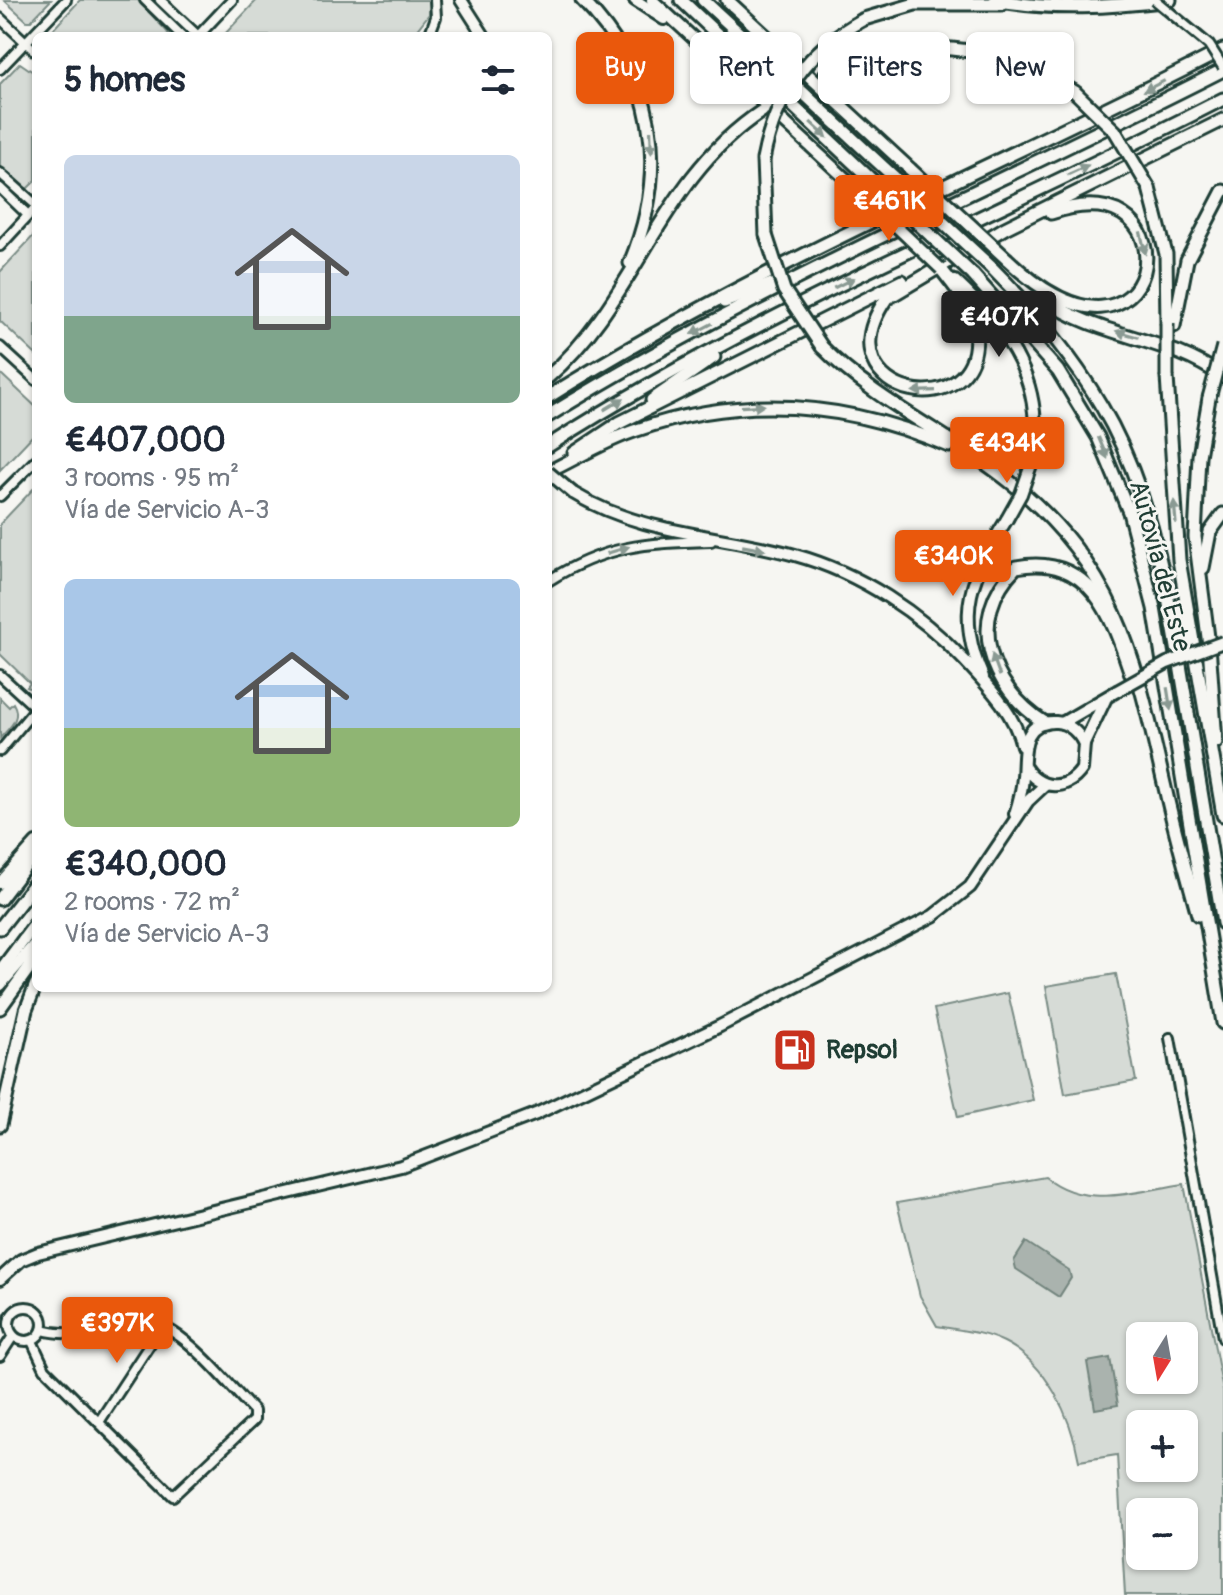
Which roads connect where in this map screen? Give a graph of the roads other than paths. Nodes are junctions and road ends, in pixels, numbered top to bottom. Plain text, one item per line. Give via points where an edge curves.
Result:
1 (66, 0) edge
2 (145, 0) edge
3 (160, 0) edge
4 (232, 0) edge
5 (435, 0) edge
6 (461, 0) edge
7 (582, 0) edge
8 (635, 0) edge
9 (652, 0) edge
10 (681, 0) edge
11 (703, 0) edge
12 (727, 0) edge
13 (734, 0) edge
14 (995, 0) edge
15 (1155, 0) edge
16 (1170, 0) edge
17 (1022, 5) junction
18 (0, 18) edge
19 (750, 20) junction
20 (36, 32) edge
21 (178, 32) edge
22 (194, 32) edge
23 (202, 32) edge
24 (430, 32) edge
25 (481, 32) edge
26 (32, 37) edge
27 (690, 37) edge
28 (690, 39) edge
29 (26, 43) junction
30 (32, 48) edge
31 (950, 48) edge
32 (1223, 50) edge
33 (0, 69) edge
34 (1223, 69) edge
35 (1223, 99) edge
36 (763, 104) edge
37 (762, 111) dead end
38 (1223, 120) edge
39 (0, 173) edge
40 (0, 188) edge
41 (1223, 191) edge
42 (32, 202) edge
43 (32, 210) edge
44 (28, 215) junction
45 (1005, 228) junction
46 (0, 246) edge
47 (942, 266) junction
48 (810, 270) junction
49 (1029, 280) junction
50 (619, 289) junction
51 (818, 296) junction
52 (1170, 324) junction
53 (643, 337) junction
54 (1223, 346) edge
55 (0, 347) edge
56 (552, 373) edge
57 (32, 376) edge
58 (1223, 377) edge
59 (552, 394) edge
60 (552, 414) edge
61 (619, 423) junction
62 (552, 443) edge
63 (975, 457) junction
64 (32, 464) edge
65 (552, 468) edge
66 (552, 469) edge
67 (552, 475) edge
68 (0, 496) edge
69 (1223, 514) edge
70 (714, 541) junction
71 (552, 579) edge
72 (1201, 589) junction
73 (1223, 642) edge
74 (0, 675) edge
75 (987, 685) junction
76 (1106, 699) junction
77 (32, 704) edge
78 (32, 713) edge
79 (1045, 723) junction
80 (1062, 723) junction
81 (1153, 732) junction
82 (1084, 744) junction
83 (1022, 746) junction
84 (0, 751) edge
85 (1024, 766) junction
86 (1218, 782) junction
87 (1045, 785) junction
88 (1223, 815) edge
89 (1012, 824) junction
90 (32, 847) edge
91 (32, 857) edge
92 (0, 883) edge
93 (32, 887) edge
94 (0, 899) edge
95 (1223, 923) edge
96 (0, 928) edge
97 (32, 928) edge
98 (1209, 940) junction
99 (32, 948) edge
100 (32, 964) edge
101 (0, 971) edge
102 (0, 985) edge
103 (33, 992) edge
104 (0, 1008) edge
105 (1223, 1023) edge
106 (1170, 1038) dead end
107 (0, 1125) edge
108 (0, 1279) edge
109 (163, 1324) junction
110 (4, 1327) edge
111 (42, 1330) junction
112 (13, 1336) junction
113 (1223, 1338) edge
114 (32, 1341) junction
115 (0, 1356) edge
116 (99, 1422) junction

1 - 20 street
2 - 21 street
3 - 22 street
4 - 23 street
5 - 24 street
6 - 25 main road
7 -> 50 highway via 623,48 650,121 647,204
8 - 28 main road
9 - 27 main road
10 -> 98 highway, Autovía del Este, bridge via 973,275 1058,371 1098,437 1129,512 1154,608
11 - 95 highway, Autovía del Este, bridge via 991,267 1070,357 1113,426 1145,504 1172,618
12 - 19 highway
13 - 19 highway
14 - 17 highway
15 - 34 street, bridge via 1209,45
16 - 17 highway via 1123,6
17 - 63 highway, bridge via 915,4 840,32 804,66 774,117 763,160 766,235 784,290 822,347 862,383
18 - 29 street
19 - 49 highway, bridge
26 - 29 street
29 - 30 street
29 - 33 street
31 - 52 highway, bridge via 999,56 1049,76 1075,92 1115,131 1149,188 1166,254
32 -> 53 highway
34 - 48 highway
51 -> 35 highway
36 - 47 main road, bridge
37 - 50 highway via 732,131 699,165
38 - 45 highway
39 - 42 street
40 - 44 street
41 - 52 highway via 1187,260
43 - 44 street
44 - 46 street
45 - 47 highway
45 -> 49 highway via 1076,204 1103,205 1129,216 1140,230 1146,251 1144,273 1134,292 1114,306 1076,307
47 -> 47 highway via 975,326 974,352 964,374 950,386 914,393 882,375 872,359 869,336 886,299
47 - 61 highway via 824,317
47 - 75 main road, bridge via 1007,339 1024,369 1036,412 1032,462 1021,494 978,569 968,612 974,657
48 - 53 highway
48 -> 60 highway
58 -> 49 highway via 1203,362 1061,310 1037,293
50 - 56 highway via 594,327
51 - 61 highway via 700,365
62 -> 51 highway via 624,398
86 -> 52 highway via 1179,560
53 - 59 highway
54 - 72 highway, bridge via 1199,456 1195,537
55 - 57 street
61 - 65 highway
66 -> 63 highway via 634,431 689,414 773,405 860,414
63 - 81 highway via 1057,525 1089,564 1133,653
64 - 68 street
67 - 70 main road, bridge via 600,509
69 - 72 highway via 1210,532
71 -> 70 street via 580,562 639,543
70 -> 75 main road via 795,555 876,589 928,627
72 - 86 highway
73 - 76 main road, bridge via 1167,663
74 - 77 street
75 - 83 main road via 1015,722
76 - 80 main road
76 - 82 main road
78 - 84 street
79 - 80 main road
79 -> 81 highway via 1009,693 994,666 989,638 994,595 1016,567 1037,563 1070,570 1094,591 1111,621
79 - 83 main road
80 - 82 main road
81 - 98 highway via 1199,921
82 - 87 main road via 1085,761 1078,775 1066,784
83 - 85 main road
85 - 87 main road
85 - 89 main road
86 - 88 highway
87 - 89 main road
89 - 108 main road via 970,887 933,916 536,1114 401,1166 38,1253
90 - 92 main road
91 - 94 highway
93 - 96 highway
97 - 101 highway
98 - 105 highway, Autovía del Este
99 - 102 highway
100 - 104 highway
103 - 107 highway
106 - 113 street
109 - 111 street via 136,1321 72,1335
109 - 116 street
109 - 116 street via 254,1411 254,1420 173,1496
110 - 111 street via 15,1311 31,1308 42,1319
110 - 112 street
111 - 114 street
112 - 114 street
112 - 115 street
114 - 116 street via 45,1369

